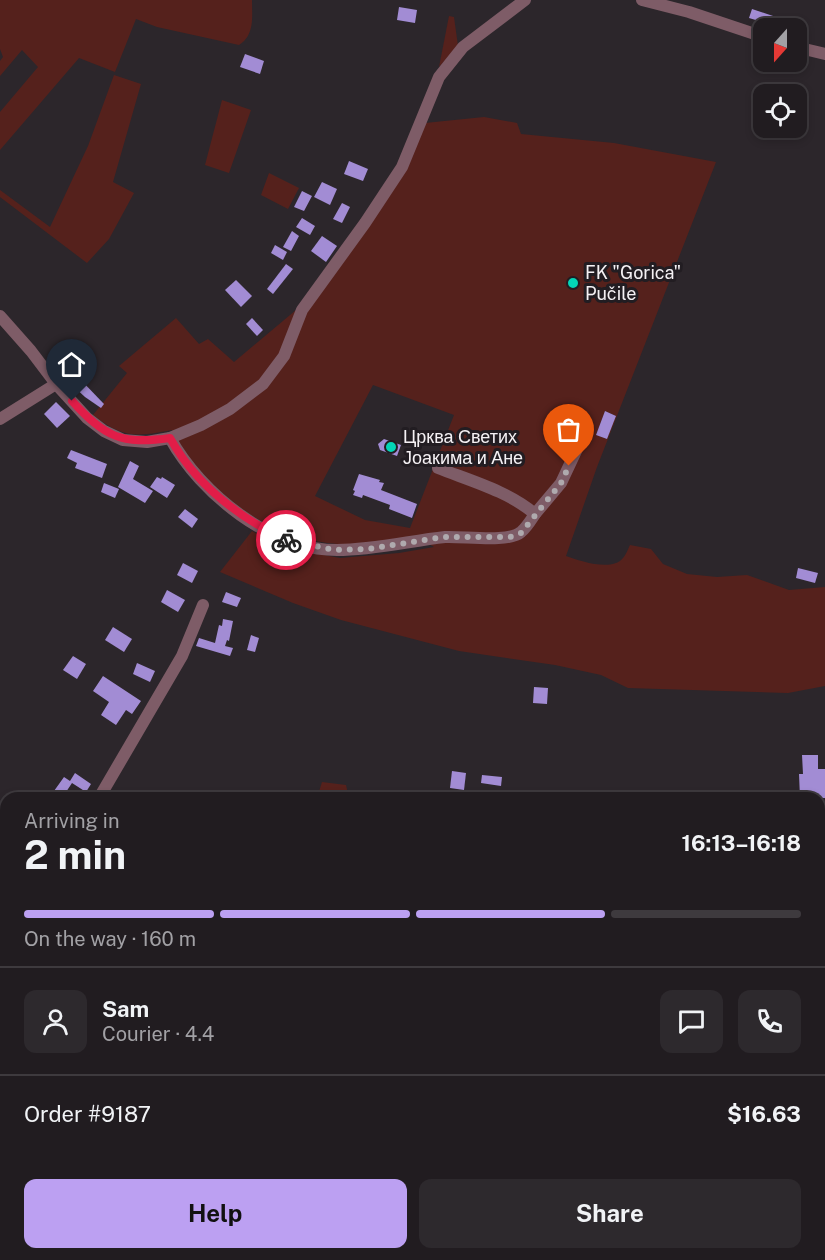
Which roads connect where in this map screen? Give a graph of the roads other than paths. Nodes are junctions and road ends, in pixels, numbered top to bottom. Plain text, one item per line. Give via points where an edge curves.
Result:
1 (525, 0) edge
2 (642, 0) edge
3 (753, 33) edge
4 (807, 50) edge
5 (825, 54) edge
6 (0, 316) edge
7 (56, 384) junction
8 (0, 418) edge
9 (170, 438) junction
10 (577, 449) dead end
11 (438, 468) dead end
12 (535, 514) junction
13 (203, 606) dead end
14 (103, 792) edge

1 - 9 street via 463,48 439,77 402,167 302,310 284,357 263,384 211,420
2 - 3 street
4 - 5 street
6 - 7 street
7 - 8 street
7 - 9 street via 87,418 123,440 147,442
9 - 12 street via 182,460 239,514 285,539 312,547 368,549 444,537 510,537 521,533
10 - 12 street via 561,483
11 - 12 street via 522,503
13 - 14 street via 182,656

